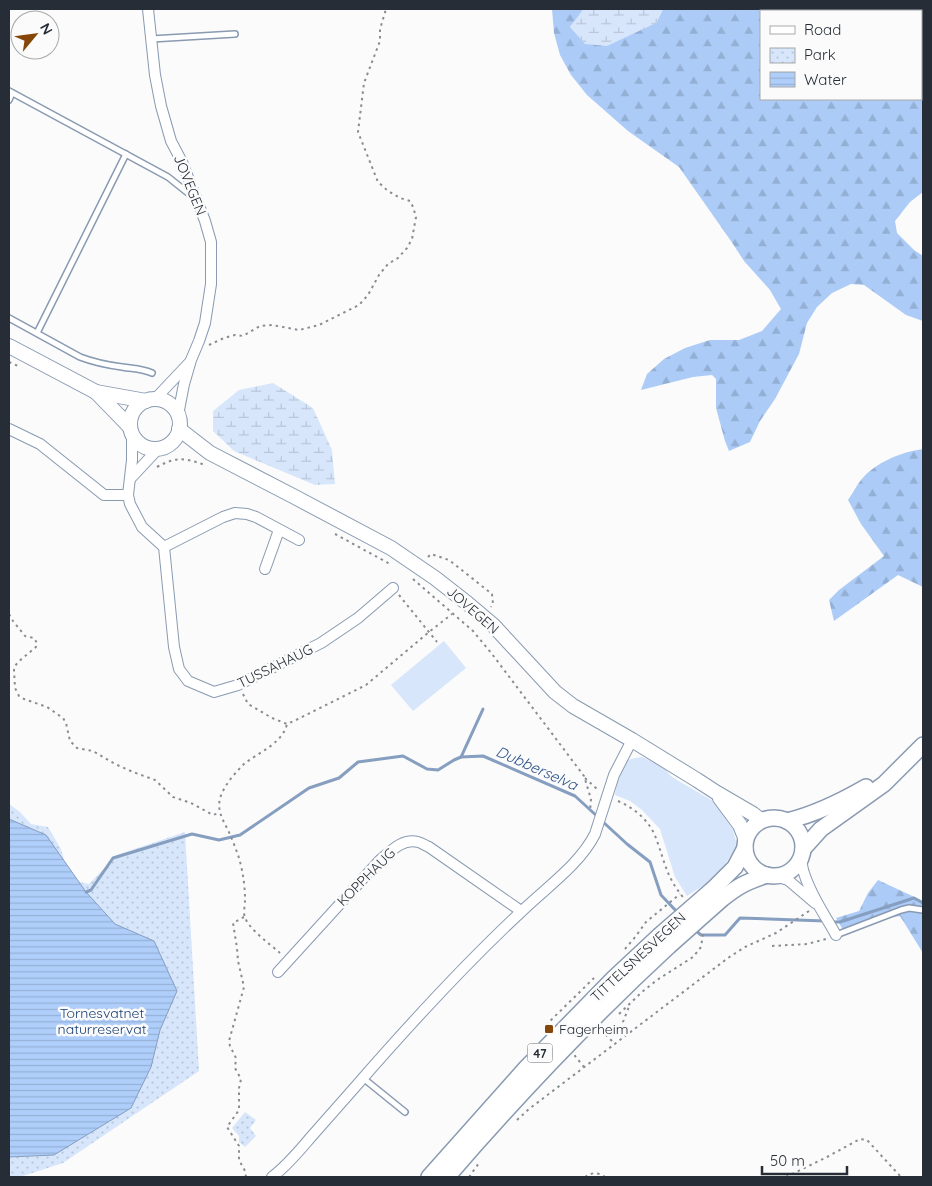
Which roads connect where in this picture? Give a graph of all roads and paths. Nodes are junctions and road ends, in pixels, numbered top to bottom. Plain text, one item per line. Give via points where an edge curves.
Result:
1 (148, 9) edge
2 (386, 9) edge
3 (235, 34) dead end
4 (150, 39) junction
5 (10, 92) edge
6 (9, 100) edge
7 (126, 154) junction
8 (197, 200) junction
9 (9, 318) edge
10 (37, 333) junction
11 (9, 346) edge
12 (193, 356) junction
13 (9, 362) edge
14 (22, 368) dead end
15 (152, 372) dead end
16 (96, 392) junction
17 (151, 400) junction
18 (178, 422) junction
19 (9, 429) edge
20 (131, 431) junction
21 (172, 442) junction
22 (158, 449) junction
23 (210, 453) junction
24 (212, 468) dead end
25 (152, 470) dead end
26 (130, 479) junction
27 (128, 494) junction
28 (279, 530) junction
29 (331, 531) dead end
30 (299, 540) dead end
31 (164, 547) junction
32 (426, 559) dead end
33 (390, 564) dead end
34 (265, 569) dead end
35 (406, 575) dead end
36 (392, 588) joint
37 (491, 607) dead end
38 (9, 614) edge
39 (452, 614) junction
40 (429, 632) junction
41 (437, 642) dead end
42 (238, 685) junction
43 (287, 724) junction
44 (632, 740) junction
45 (923, 746) edge
46 (904, 764) junction
47 (584, 776) junction
48 (717, 793) junction
49 (607, 796) junction
50 (219, 813) junction
51 (600, 820) junction
52 (762, 821) junction
53 (787, 821) junction
54 (746, 844) junction
55 (802, 853) junction
56 (771, 876) junction
57 (717, 894) junction
58 (818, 905) junction
59 (923, 910) edge
60 (521, 911) junction
61 (244, 917) junction
62 (836, 935) junction
63 (703, 936) dead end
64 (664, 941) junction
65 (772, 946) dead end
66 (623, 950) dead end
67 (288, 960) junction
68 (278, 972) dead end
69 (599, 974) dead end
70 (630, 1003) junction
71 (616, 1017) dead end
72 (546, 1025) dead end
73 (601, 1030) dead end
74 (626, 1035) junction
75 (614, 1044) junction
76 (575, 1056) dead end
77 (584, 1067) junction
78 (363, 1078) junction
79 (405, 1112) dead end
80 (514, 1122) dead end
81 (482, 1158) dead end
82 (246, 1177) edge
83 (272, 1177) edge
84 (429, 1177) edge
85 (447, 1177) edge
86 (469, 1177) edge
87 (585, 1177) edge
88 (605, 1177) edge
89 (786, 1177) edge
90 (901, 1177) edge

1 - 4 street, JOVEGEN
2 - 12 path via 380,41 364,83 358,132 378,182 388,191 410,201 413,207 416,217 407,248 379,274 368,296 359,305 319,325 299,330 260,326 242,336 224,338
3 - 4 lane
4 - 8 street, JOVEGEN via 161,106
5 - 6 lane
5 - 7 lane
7 - 8 lane via 168,177
7 - 10 lane
8 - 12 street, JOVEGEN via 211,242 211,284 205,323
9 - 10 lane
10 - 15 lane via 90,361
11 - 16 street
12 - 17 street, JOVEGEN
12 - 18 street, JOVEGEN via 184,384
13 - 14 path
16 - 17 street
16 - 20 street
17 - 18 street via 169,404
17 - 20 street via 134,411 130,419
18 - 21 street via 177,436
18 - 23 street, JOVEGEN
19 - 27 street via 40,444 104,495
20 - 22 street via 143,446
20 - 26 street
21 - 22 street
21 - 23 street, JOVEGEN
22 - 26 street
23 - 44 street, JOVEGEN via 391,548 435,578 493,625 572,706
24 - 25 path via 187,459 169,461
26 - 27 street
27 - 31 street via 142,527
28 - 30 street
28 - 31 street via 251,515 235,514
28 - 34 street
29 - 33 path
31 - 42 street, TUSSAHAUG via 174,648 180,669 188,681 214,692
32 - 37 path via 431,554 449,560 492,594
35 - 39 path
36 - 40 path
36 - 42 street, TUSSAHAUG via 358,618 321,643
38 - 50 path via 25,636 34,638 37,643 15,666 15,688 19,696 47,707 63,718 70,741 77,748 93,751 155,780 174,797 214,815
39 - 40 path
39 - 47 path via 473,631 492,654
40 - 41 path
40 - 43 path via 366,685
42 - 43 path via 248,704
43 - 50 path via 276,742 231,778 220,797
44 - 48 street, JOVEGEN
44 - 49 street
45 - 46 main road, 47
46 - 53 main road, 47 via 824,810
46 - 55 main road, 47 via 884,784 821,829
47 - 49 path
47 - 51 path via 591,800 590,814
48 - 52 street, JOVEGEN
48 - 54 street, JOVEGEN via 740,825
49 - 51 street
49 - 66 path via 636,811 648,823 669,876 680,894 646,922
50 - 61 path via 236,848 243,874
51 - 60 street via 579,858
52 - 53 main road, 47
52 - 54 main road, 47 via 750,832
53 - 55 main road via 799,833
54 - 56 main road via 747,858 752,866
54 - 57 main road, TITTELSNESVEGEN / 47
55 - 56 main road, 47 via 791,871
55 - 58 street via 803,872
56 - 57 main road, TITTELSNESVEGEN / 47
56 - 58 street via 788,880
57 - 64 main road, TITTELSNESVEGEN / 47, bridge
58 - 62 street
58 - 74 path via 776,933 728,958
59 - 62 lane via 900,910
60 - 67 street, KOPPHAUG via 429,847 404,842 379,861
60 - 78 street
61 - 67 path
61 - 82 path via 233,923 244,987 229,1041 241,1079 239,1110 227,1127 239,1146 239,1160
62 - 65 path via 807,944
63 - 70 path via 701,947 692,957
64 - 84 main road, TITTELSNESVEGEN / 47 via 614,978 526,1068
64 - 85 main road, TITTELSNESVEGEN / 47
67 - 68 street, KOPPHAUG
69 - 72 path
70 - 71 path
70 - 74 path via 623,1022
73 - 75 path
74 - 75 path
75 - 77 path
76 - 77 path
77 - 80 path
78 - 79 lane
78 - 83 street
81 - 86 path
87 - 88 path via 594,1173
89 - 90 path via 860,1138 867,1140

